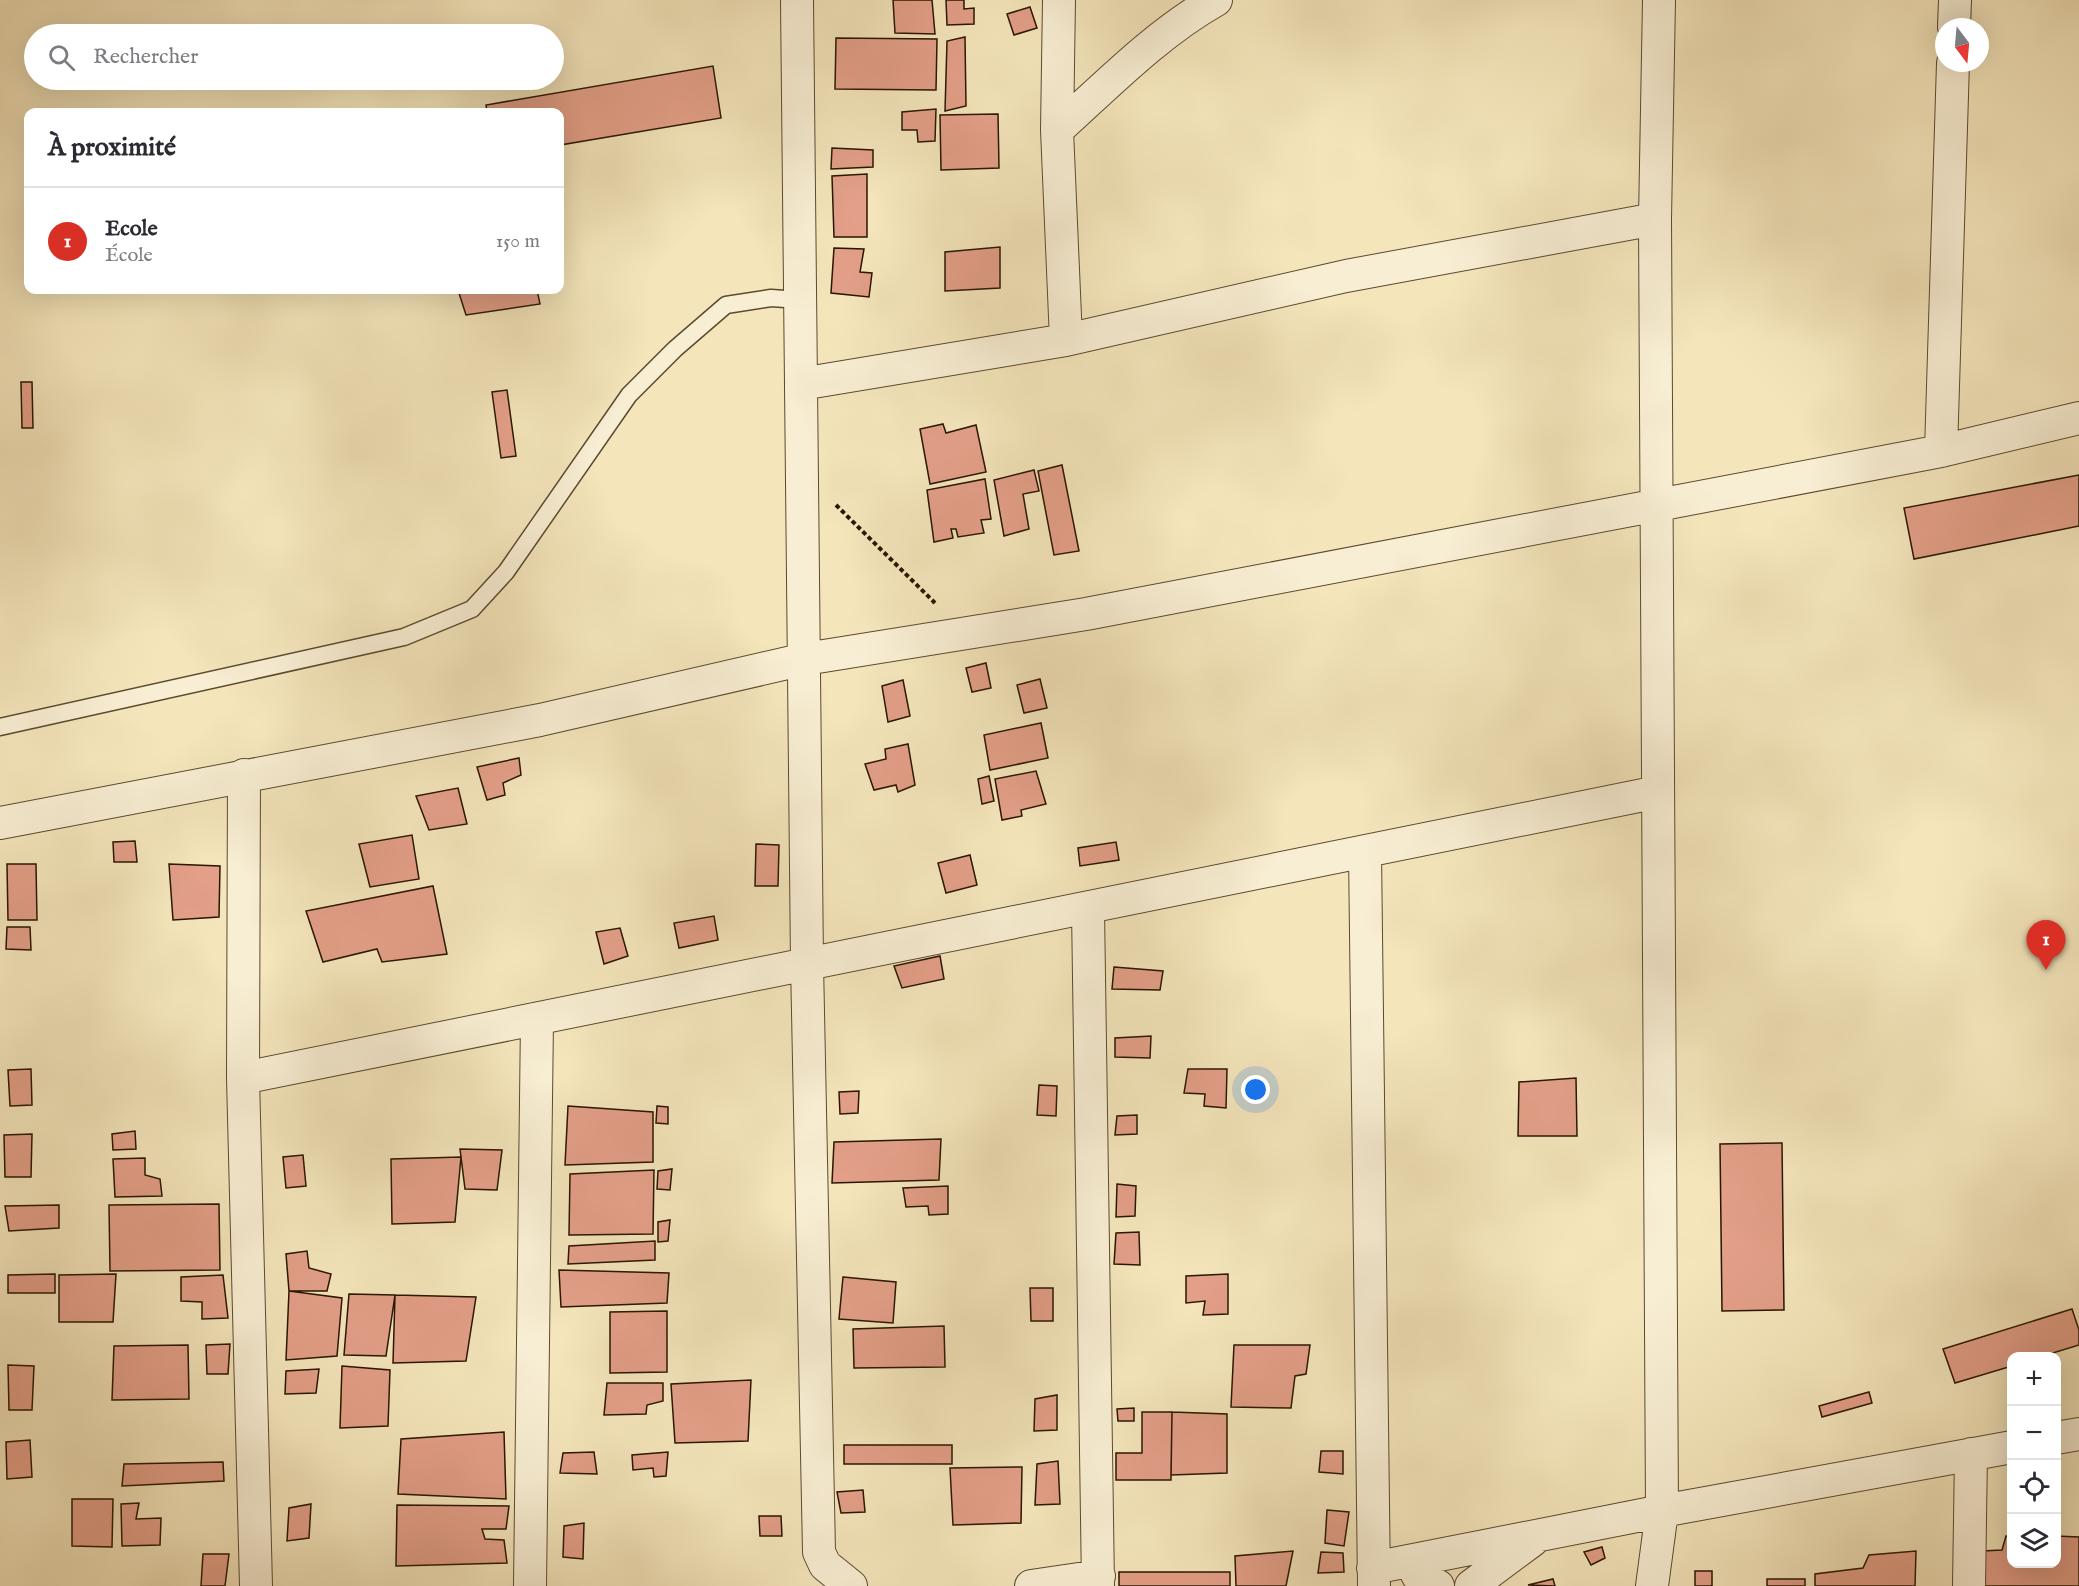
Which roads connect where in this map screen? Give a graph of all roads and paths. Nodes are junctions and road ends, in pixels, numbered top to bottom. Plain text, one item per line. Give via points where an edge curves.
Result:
1 (797, 0) edge
2 (1059, 0) edge
3 (1216, 0) edge
4 (1634, 0) edge
5 (1954, 0) edge
6 (1660, 13) edge
7 (1954, 18) edge
8 (1953, 72) edge
9 (1057, 130) junction
10 (1655, 219) junction
11 (800, 300) junction
12 (1066, 340) junction
13 (801, 384) junction
14 (2079, 418) edge
15 (1941, 451) junction
16 (802, 471) junction
17 (1657, 505) junction
18 (965, 634) junction
19 (805, 659) junction
20 (0, 727) edge
21 (244, 775) junction
22 (1658, 792) junction
23 (0, 823) edge
24 (1365, 852) junction
25 (1088, 909) junction
26 (807, 963) junction
27 (537, 1019) junction
28 (243, 1078) junction
29 (2079, 1434) edge
30 (2061, 1437) edge
31 (2007, 1448) edge
32 (1971, 1454) junction
33 (1662, 1511) junction
34 (1538, 1536) junction
35 (1410, 1561) junction
36 (1374, 1577) edge
37 (1098, 1581) edge
38 (256, 1586) edge
39 (530, 1586) edge
40 (851, 1586) edge
41 (1030, 1586) edge
42 (1438, 1586) edge
43 (1471, 1586) edge
44 (1652, 1586) edge
45 (1969, 1586) edge

1 - 11 street
2 - 9 street
3 - 9 street via 1194,12 1146,50
4 - 6 street
5 - 7 street
6 - 10 street
8 - 15 street
9 - 12 street
10 - 12 street via 1346,276
10 - 17 street
11 - 13 street
11 - 20 lane via 771,298 726,305 675,349 629,395 506,572 472,609 404,637
12 - 13 street
13 - 16 street
14 - 15 street
15 - 17 street
16 - 18 path
16 - 19 street
17 - 18 street
17 - 22 street
18 - 19 street
19 - 21 street via 540,720
19 - 26 street
21 - 23 street
21 - 28 street
22 - 24 street
22 - 33 street
24 - 25 street
24 - 36 street
25 - 26 street
25 - 37 street
26 - 27 street
26 - 40 street via 819,1552 825,1565
27 - 28 street
27 - 39 street
28 - 38 street
29 - 30 street
31 - 32 street
32 - 33 street
32 - 45 street
33 - 34 street
33 - 44 street
34 - 35 street
34 - 43 street
35 - 36 street
35 - 42 street via 1418,1576
37 - 41 street

